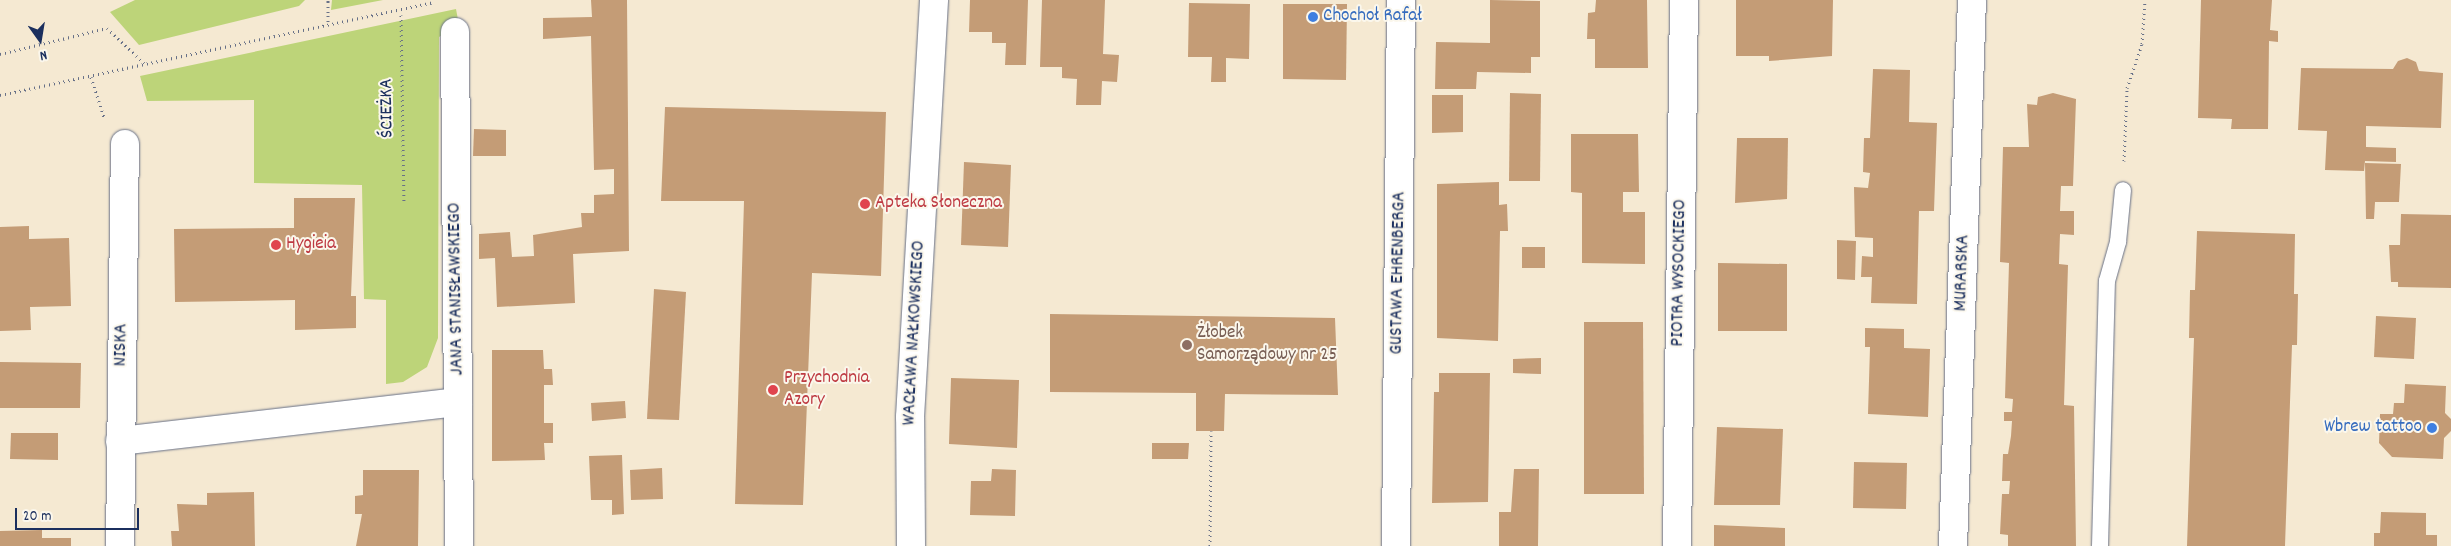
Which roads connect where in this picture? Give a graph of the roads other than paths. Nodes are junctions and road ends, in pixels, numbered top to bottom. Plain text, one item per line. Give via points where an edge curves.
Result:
1 (934, 0) edge
2 (1402, 0) edge
3 (1684, 0) edge
4 (1972, 0) edge
5 (455, 32) dead end
6 (125, 144) dead end
7 (2123, 190) road end
8 (458, 402) junction
9 (120, 441) junction
10 (120, 546) edge
11 (459, 546) edge
12 (911, 546) edge
13 (1396, 546) edge
14 (1677, 546) edge
15 (1953, 546) edge
16 (2100, 546) edge

1 - 12 street, WACŁAWA NAŁKOWSKIEGO via 910,417
2 - 13 street, GUSTAWA EHRENBERGA
3 - 14 street, PIOTRA WYSOCKIEGO
4 - 15 street, MURARSKA
5 - 8 street, JANA STANISŁAWSKIEGO
6 - 9 street, NISKA
7 - 16 lane via 2118,242 2107,281
8 - 9 street
8 - 11 street, JANA STANISŁAWSKIEGO
9 - 10 street, NISKA

